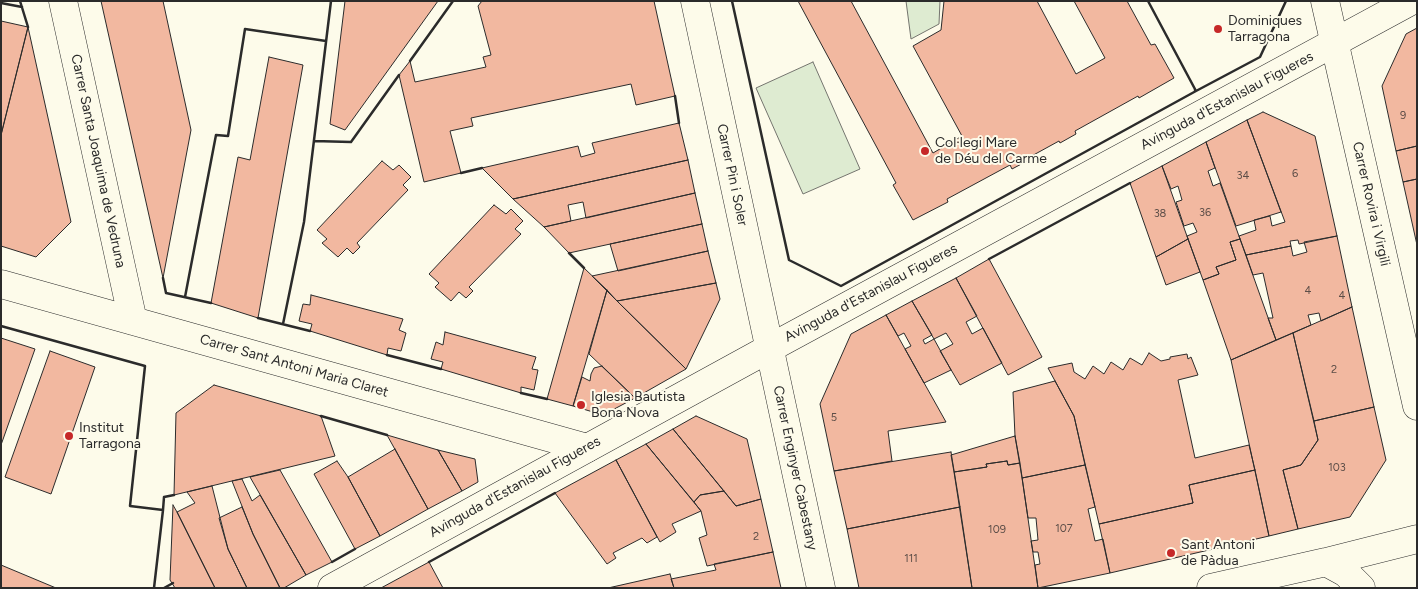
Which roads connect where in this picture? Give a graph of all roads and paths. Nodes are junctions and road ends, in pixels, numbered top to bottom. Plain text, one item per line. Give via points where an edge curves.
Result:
1 (63, 1) edge
2 (695, 1) edge
3 (1325, 1) edge
4 (1411, 1) edge
5 (1334, 42) junction
6 (1, 284) edge
7 (133, 321) junction
8 (770, 348) junction
9 (1417, 406) edge
10 (587, 448) junction
11 (1417, 539) edge
12 (1326, 562) junction
13 (332, 588) edge
14 (821, 588) edge
15 (1211, 588) edge
16 (1361, 588) edge

1 - 7 street, Carrer Santa Joaquima de Vedruna
2 - 8 street, Carrer Pin i Soler
3 - 5 street, Carrer Rovira i Virgili
4 - 5 street, Avinguda d'Estanislau Figueres
5 - 8 street, Avinguda d'Estanislau Figueres
5 - 9 street, Carrer Rovira i Virgili
6 - 7 street, Carrer Sant Antoni Maria Claret
7 - 10 street, Carrer Sant Antoni Maria Claret
8 - 10 street, Avinguda d'Estanislau Figueres
8 - 14 street, Carrer Enginyer Cabestany
10 - 13 street, Avinguda d'Estanislau Figueres
11 - 12 street
12 - 15 street
12 - 16 street via 1346,573

